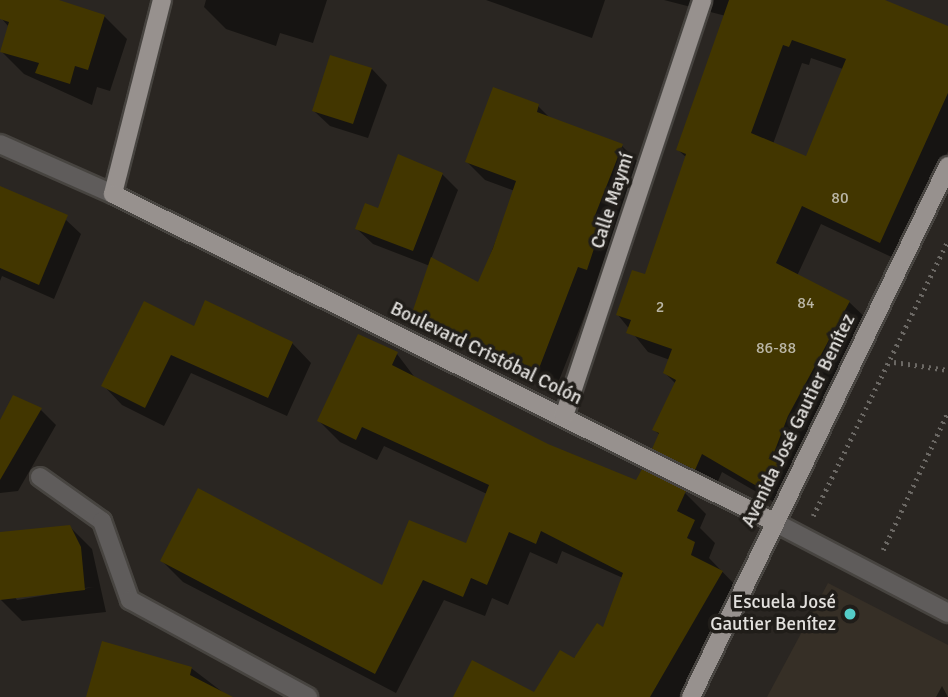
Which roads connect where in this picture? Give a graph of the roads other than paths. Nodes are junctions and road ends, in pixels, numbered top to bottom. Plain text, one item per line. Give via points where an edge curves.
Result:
1 (162, 0) edge
2 (702, 0) edge
3 (0, 144) edge
4 (948, 166) edge
5 (113, 194) junction
6 (564, 416) junction
7 (40, 477) dead end
8 (772, 521) junction
9 (948, 613) edge
10 (308, 697) edge
11 (691, 697) edge

1 - 5 main road
2 - 6 main road, Calle Maymí
3 - 5 street, Boulevard Cristóbal Colón
4 - 8 main road, Avenida José Gautier Benítez
5 - 6 main road, Boulevard Cristóbal Colón
6 - 8 main road, Boulevard Cristóbal Colón
7 - 10 street via 102,521 130,600
8 - 9 street, Boulevard Cristóbal Colón
8 - 11 main road, Avenida José Gautier Benítez

